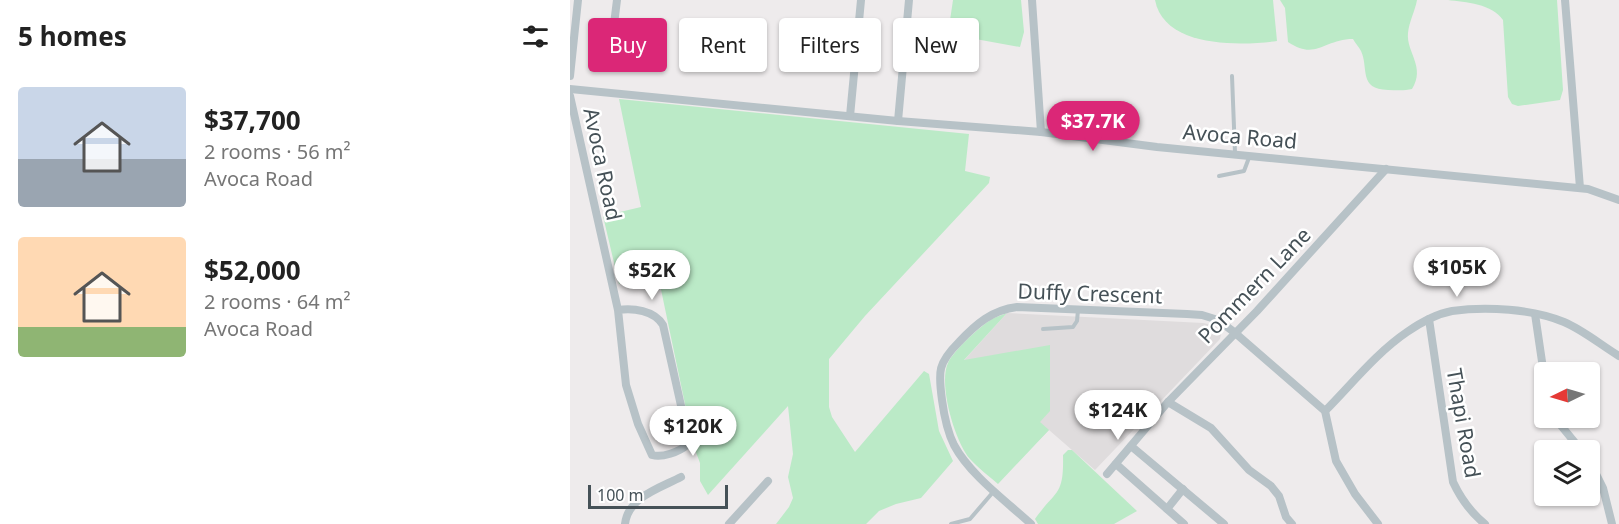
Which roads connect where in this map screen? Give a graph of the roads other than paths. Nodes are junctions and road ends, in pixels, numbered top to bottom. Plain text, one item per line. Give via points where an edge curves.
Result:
1 (578, 0) edge
2 (617, 0) edge
3 (861, 0) edge
4 (909, 0) edge
5 (1032, 0) edge
6 (1565, 0) edge
7 (615, 18) edge
8 (570, 76) edge
9 (1232, 76) dead end
10 (570, 89) edge
11 (570, 96) edge
12 (850, 116) junction
13 (898, 121) junction
14 (1041, 132) junction
15 (1235, 153) junction
16 (1251, 154) junction
17 (1386, 169) junction
18 (1219, 176) dead end
19 (1580, 188) junction
20 (1619, 200) edge
21 (618, 310) junction
22 (1078, 310) junction
23 (1535, 314) junction
24 (1429, 319) junction
25 (1043, 329) dead end
26 (1234, 332) junction
27 (1619, 356) edge
28 (1542, 362) edge
29 (1168, 402) junction
30 (1325, 411) junction
31 (1563, 428) edge
32 (1573, 440) edge
33 (1131, 446) junction
34 (1116, 464) junction
35 (1107, 474) dead end
36 (681, 477) dead end
37 (768, 481) dead end
38 (1600, 482) edge
39 (1183, 489) junction
40 (995, 490) junction
41 (1167, 509) junction
42 (625, 524) edge
43 (729, 524) edge
44 (951, 524) edge
45 (1031, 524) edge
46 (1184, 524) edge
47 (1224, 524) edge
48 (1292, 524) edge
49 (1378, 524) edge
50 (1485, 524) edge
51 (1612, 524) edge

1 - 8 street
2 - 7 street
3 - 12 street
4 - 13 street
5 - 14 street
6 - 19 street
9 - 15 lane
10 - 12 street, Avoca Road
11 - 21 street, Avoca Road
12 - 13 street, Avoca Road
13 - 14 street, Avoca Road
14 - 15 street, Avoca Road
15 - 16 street, Avoca Road
16 - 17 street, Avoca Road
16 - 18 lane via 1244,171
17 - 19 street, Avoca Road
17 - 26 street, Pommern Lane
19 - 20 street, Avoca Road
21 - 21 street, Avoca Road via 626,385 650,453 656,457 678,451 688,441 663,325 658,318 638,310
22 - 25 lane via 1073,327
22 - 26 street, Duffy Crescent via 1202,315 1218,320
22 - 40 street, Duffy Crescent via 1004,309 980,322 944,359 939,377 949,434 968,465
23 - 24 street via 1452,311
23 - 27 street via 1567,323
23 - 28 street
24 - 30 street via 1392,344
24 - 50 street, Thapi Road via 1453,482 1467,506
26 - 29 street, Pommern Lane
26 - 30 street, Duffy Crescent
29 - 33 street, Pommern Lane
29 - 48 street via 1212,428 1249,470 1271,486
30 - 49 street via 1336,461
31 - 32 street
33 - 34 street, Pommern Lane
33 - 39 street
34 - 35 street, Pommern Lane
34 - 41 street
36 - 42 street via 637,501
37 - 43 street
38 - 51 street
39 - 41 street
39 - 47 street
40 - 44 lane via 970,519
40 - 45 street, Duffy Crescent
41 - 46 street

